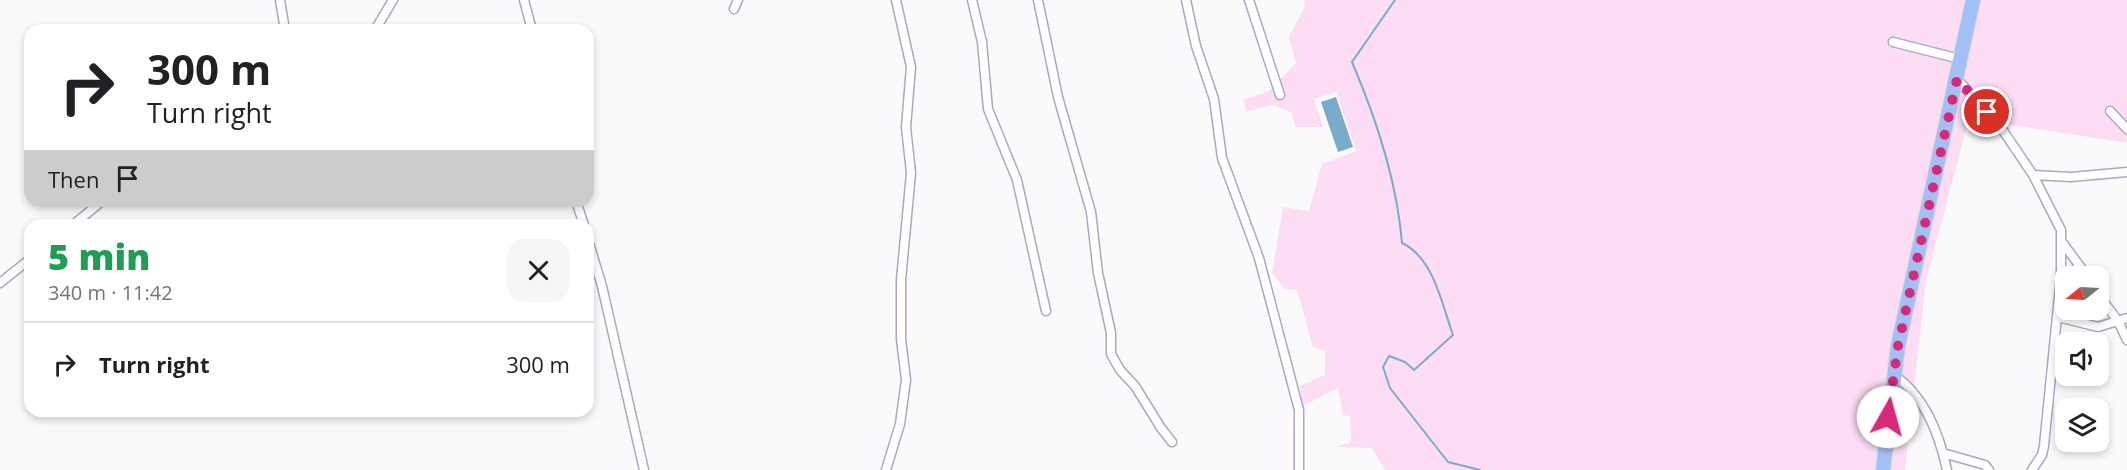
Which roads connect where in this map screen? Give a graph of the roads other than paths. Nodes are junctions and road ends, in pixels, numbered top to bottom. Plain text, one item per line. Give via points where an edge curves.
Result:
1 (280, 0) edge
2 (393, 0) edge
3 (524, 0) edge
4 (738, 0) edge
5 (896, 0) edge
6 (972, 0) edge
7 (1038, 0) edge
8 (1186, 0) edge
9 (1249, 0) edge
10 (1972, 0) edge
11 (734, 9) dead end
12 (284, 24) edge
13 (379, 24) edge
14 (530, 24) edge
15 (1893, 42) dead end
16 (1960, 59) junction
17 (1957, 79) junction
18 (1280, 95) dead end
19 (2110, 111) dead end
20 (2127, 129) edge
21 (2127, 172) edge
22 (2033, 175) junction
23 (95, 207) edge
24 (80, 219) edge
25 (2062, 242) junction
26 (594, 260) edge
27 (24, 265) edge
28 (2061, 266) edge
29 (2080, 266) edge
30 (0, 284) edge
31 (2109, 305) edge
32 (1046, 311) dead end
33 (2058, 320) edge
34 (2070, 320) edge
35 (2123, 320) edge
36 (2127, 340) edge
37 (1894, 375) junction
38 (1172, 441) dead end
39 (1943, 453) junction
40 (644, 470) edge
41 (886, 470) edge
42 (1299, 470) edge
43 (1883, 470) edge
44 (1947, 470) edge
45 (1989, 470) edge
46 (2032, 470) edge

1 - 12 street
2 - 13 street
3 - 14 street
4 - 11 street
5 - 41 street via 911,67 906,127 910,172 901,280 906,380 900,424
6 - 32 street via 982,42 988,110 1018,183
7 - 38 street via 1058,97 1091,212 1112,354
8 - 42 street via 1214,99 1222,158 1262,267 1299,410
9 - 18 street
10 - 16 main road
15 - 16 street
16 - 17 main road
17 - 22 street via 2004,132
17 - 37 main road
19 - 20 street
21 - 22 street via 2071,177
22 - 25 street via 2059,225
23 - 24 street
25 - 28 street
25 - 29 street
26 - 40 street
27 - 30 street
31 - 35 street
33 - 46 street via 2043,451
34 - 35 street via 2098,327
35 - 36 street
37 - 39 street via 1913,390
37 - 43 main road
39 - 44 street
39 - 45 street via 1985,465

